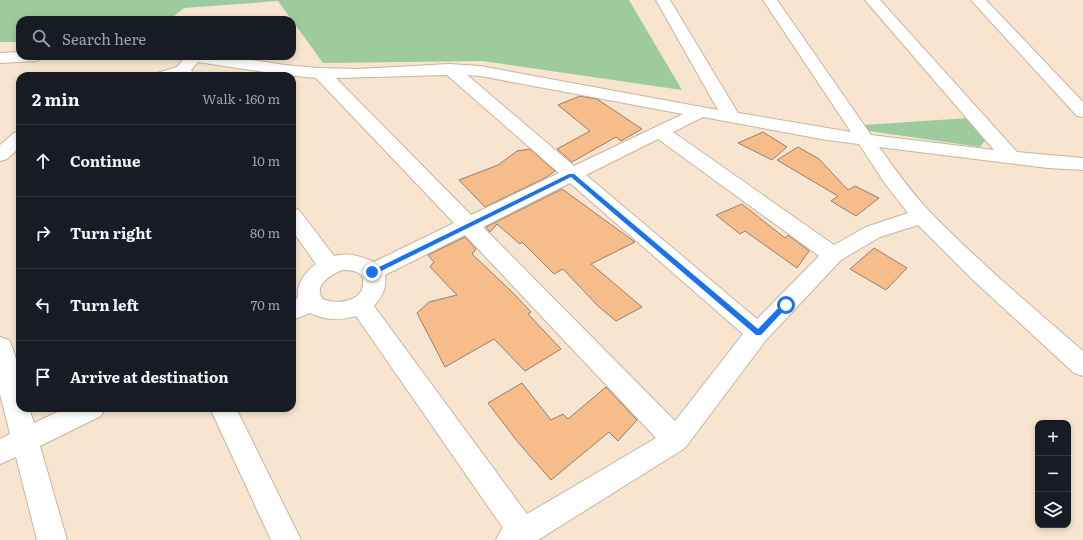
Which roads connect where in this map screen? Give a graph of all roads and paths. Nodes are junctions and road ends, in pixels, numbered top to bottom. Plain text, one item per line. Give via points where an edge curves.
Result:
1 (663, 0) edge
2 (770, 0) edge
3 (872, 0) edge
4 (978, 0) edge
5 (16, 57) edge
6 (0, 58) edge
7 (219, 60) edge
8 (186, 67) edge
9 (449, 70) junction
10 (174, 72) edge
11 (293, 72) edge
12 (296, 72) edge
13 (321, 73) junction
14 (702, 111) junction
15 (1083, 112) edge
16 (732, 118) junction
17 (660, 132) junction
18 (864, 139) junction
19 (16, 141) edge
20 (0, 155) edge
21 (1011, 157) junction
22 (1083, 164) edge
23 (572, 175) junction
24 (922, 216) junction
25 (296, 220) edge
26 (467, 226) junction
27 (833, 255) junction
28 (330, 265) junction
29 (372, 272) junction
30 (360, 306) junction
31 (302, 307) edge
32 (758, 333) junction
33 (0, 347) edge
34 (1083, 366) edge
35 (16, 404) edge
36 (18, 412) edge
37 (84, 412) edge
38 (225, 412) edge
39 (26, 440) junction
40 (676, 440) junction
41 (0, 452) edge
42 (517, 536) edge
43 (52, 540) edge
44 (286, 540) edge

1 - 16 street
2 - 18 street
3 - 21 street
4 - 15 street
5 - 6 street
7 - 11 street
8 - 10 street
9 - 13 street
9 - 14 street via 507,75
9 - 23 street
12 - 13 street
13 - 26 street
14 - 16 street
14 - 17 street
16 - 18 street
17 - 23 street
17 - 27 street
18 - 21 street
18 - 24 street via 893,181
19 - 20 street
21 - 22 street
23 - 26 street
23 - 32 street
24 - 27 street via 873,232
24 - 34 street via 980,273
25 - 28 street
26 - 29 street
26 - 40 street
27 - 32 street
28 - 29 street via 350,262 367,267
28 - 31 street via 310,282
29 - 30 street via 375,278 373,292
30 - 31 street via 339,311
30 - 42 street
32 - 40 street
33 - 35 street
36 - 39 street
37 - 39 street
38 - 44 street
39 - 41 street
39 - 43 street
40 - 42 street

